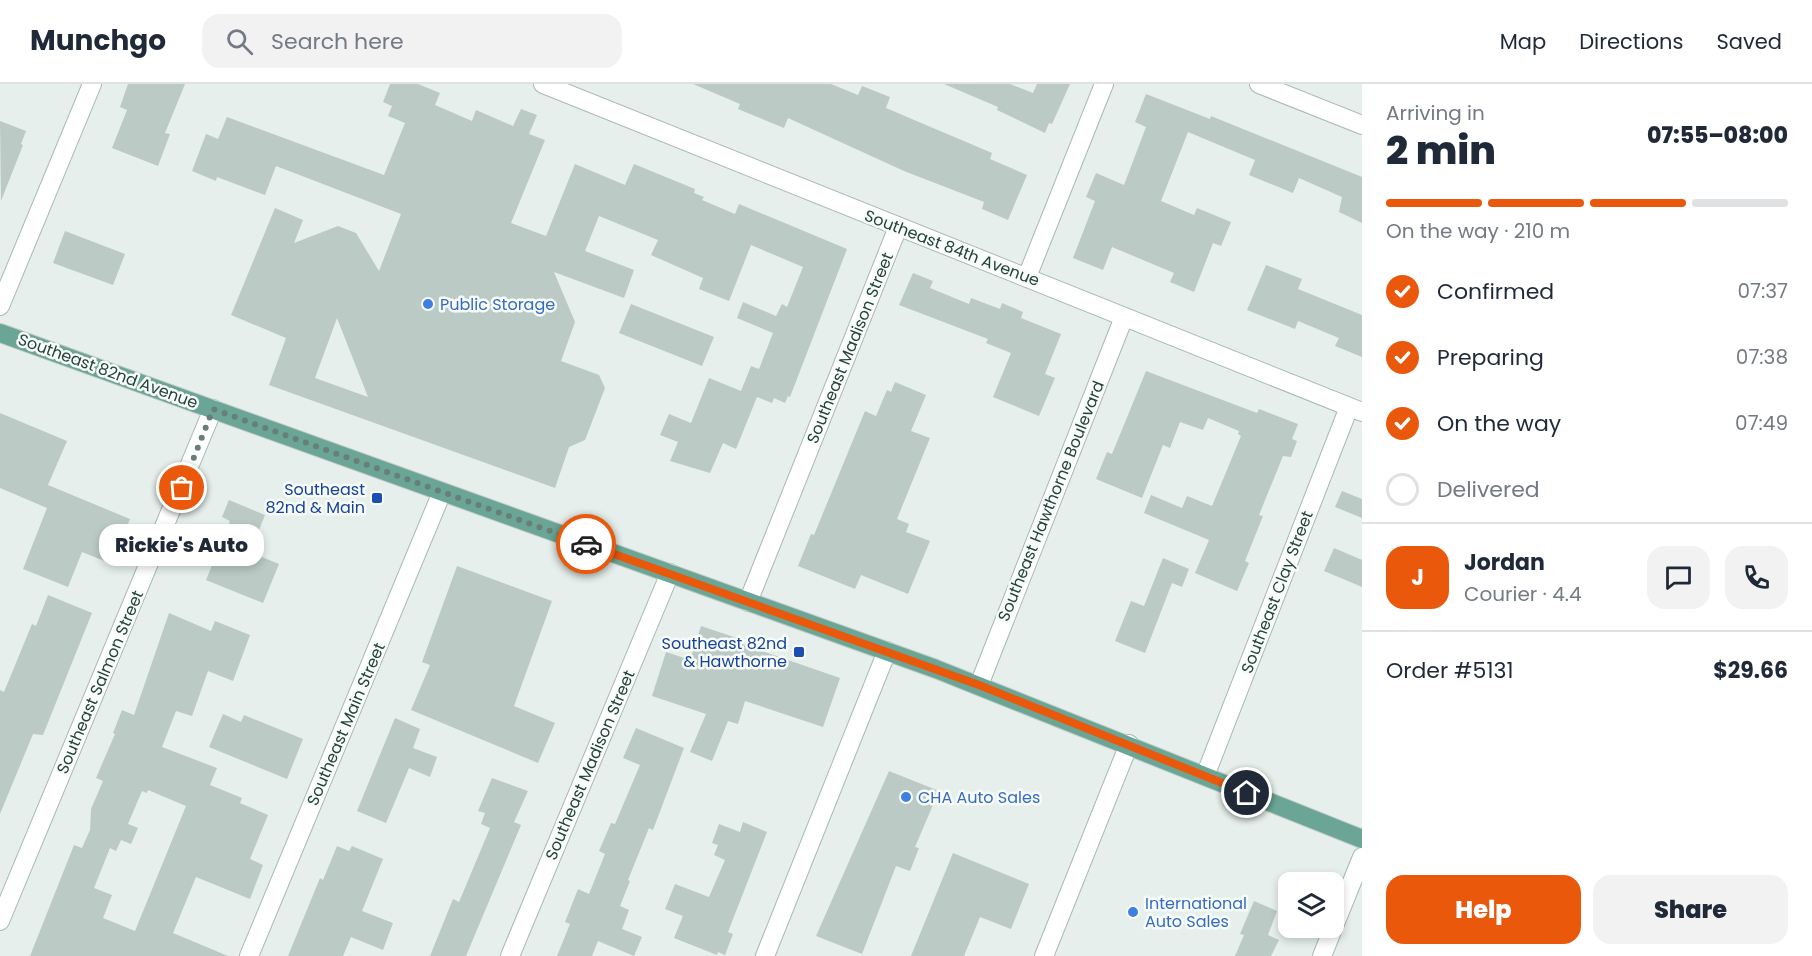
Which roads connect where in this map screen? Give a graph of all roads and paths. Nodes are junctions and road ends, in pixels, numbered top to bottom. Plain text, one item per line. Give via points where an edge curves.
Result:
1 (92, 84) edge
2 (1104, 84) edge
3 (1259, 84) edge
4 (552, 86) edge
5 (1362, 125) edge
6 (898, 227) junction
7 (1027, 277) junction
8 (0, 306) edge
9 (1124, 316) junction
10 (0, 333) edge
11 (213, 409) junction
12 (1356, 410) edge
13 (442, 492) junction
14 (670, 573) junction
15 (748, 602) junction
16 (887, 651) junction
17 (979, 685) junction
18 (1129, 744) junction
19 (1205, 776) junction
20 (1362, 838) edge
21 (1362, 857) edge
22 (0, 921) edge
23 (249, 956) edge
24 (510, 956) edge
25 (765, 956) edge
26 (1044, 956) edge
27 (1322, 956) edge

1 - 8 street
2 - 7 street
3 - 5 street
4 - 6 street, Southeast 84th Avenue
6 - 7 street, Southeast 84th Avenue
6 - 15 street, Southeast Madison Street
7 - 9 street, Southeast 84th Avenue
9 - 12 street, Southeast 84th Avenue
9 - 17 street, Southeast Hawthorne Boulevard
10 - 11 main road, Southeast 82nd Avenue
11 - 13 main road, Southeast 82nd Avenue
11 - 22 street, Southeast Salmon Street
12 - 19 street, Southeast Clay Street
13 - 14 main road, Southeast 82nd Avenue
13 - 23 street, Southeast Main Street
14 - 15 main road, Southeast 82nd Avenue
14 - 24 street, Southeast Madison Street
15 - 16 main road, Southeast 82nd Avenue
16 - 17 main road, Southeast 82nd Avenue
16 - 25 street
17 - 18 main road, Southeast 82nd Avenue
18 - 19 main road, Southeast 82nd Avenue
18 - 26 street
19 - 20 main road, Southeast 82nd Avenue
21 - 27 street

